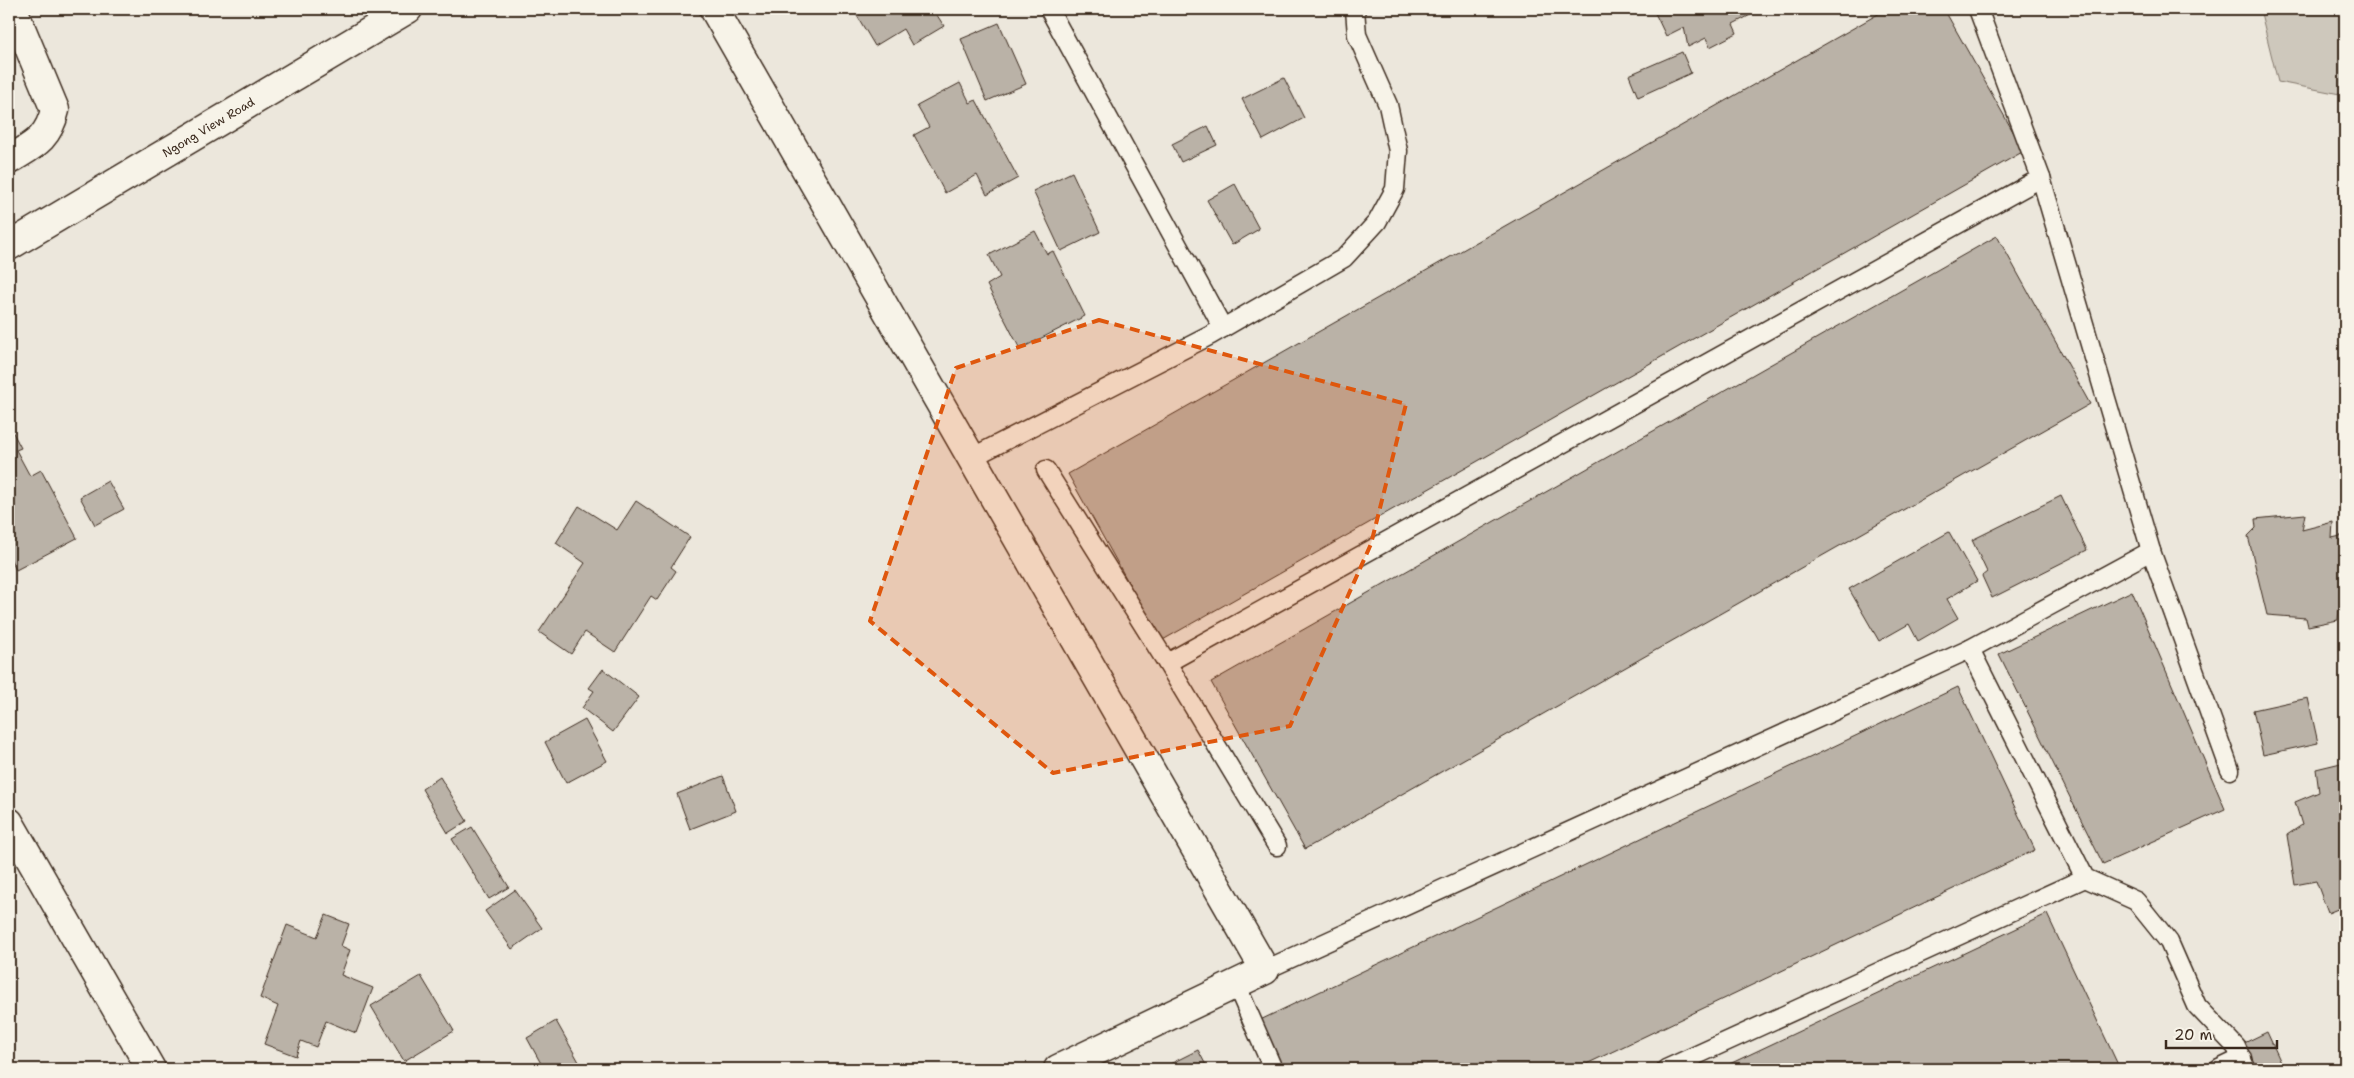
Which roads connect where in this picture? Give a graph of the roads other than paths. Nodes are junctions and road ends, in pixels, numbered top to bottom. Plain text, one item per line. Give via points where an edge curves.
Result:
1 (14, 9) edge
2 (408, 9) edge
3 (714, 9) edge
4 (1049, 9) edge
5 (1355, 9) edge
6 (1978, 9) edge
7 (9, 160) edge
8 (2041, 178) junction
9 (9, 246) edge
10 (1223, 328) junction
11 (971, 458) junction
12 (1046, 470) dead end
13 (2151, 552) junction
14 (1970, 649) junction
15 (1167, 663) junction
16 (2230, 770) dead end
17 (9, 822) edge
18 (1277, 846) dead end
19 (2085, 878) junction
20 (1265, 970) junction
21 (1236, 984) junction
22 (2244, 1064) edge
23 (151, 1069) edge
24 (1058, 1069) edge
25 (1273, 1069) edge
26 (1666, 1069) edge
27 (2219, 1069) edge

1 - 7 street via 55,110 51,126 38,142
2 - 9 street, Ngong View Road
3 - 11 street
4 - 10 lane
5 - 10 lane via 1357,35 1388,105 1398,151 1394,189 1377,222 1344,258
6 - 8 lane
8 - 13 lane
8 - 15 lane
10 - 11 lane
11 - 20 street
12 - 15 lane
13 - 14 lane
13 - 16 lane
14 - 19 lane
14 - 20 lane
15 - 18 lane
17 - 23 street
19 - 22 lane via 2136,901 2169,942 2197,1006 2236,1047
19 - 26 lane
20 - 21 street
21 - 24 street
21 - 25 lane
22 - 27 lane

